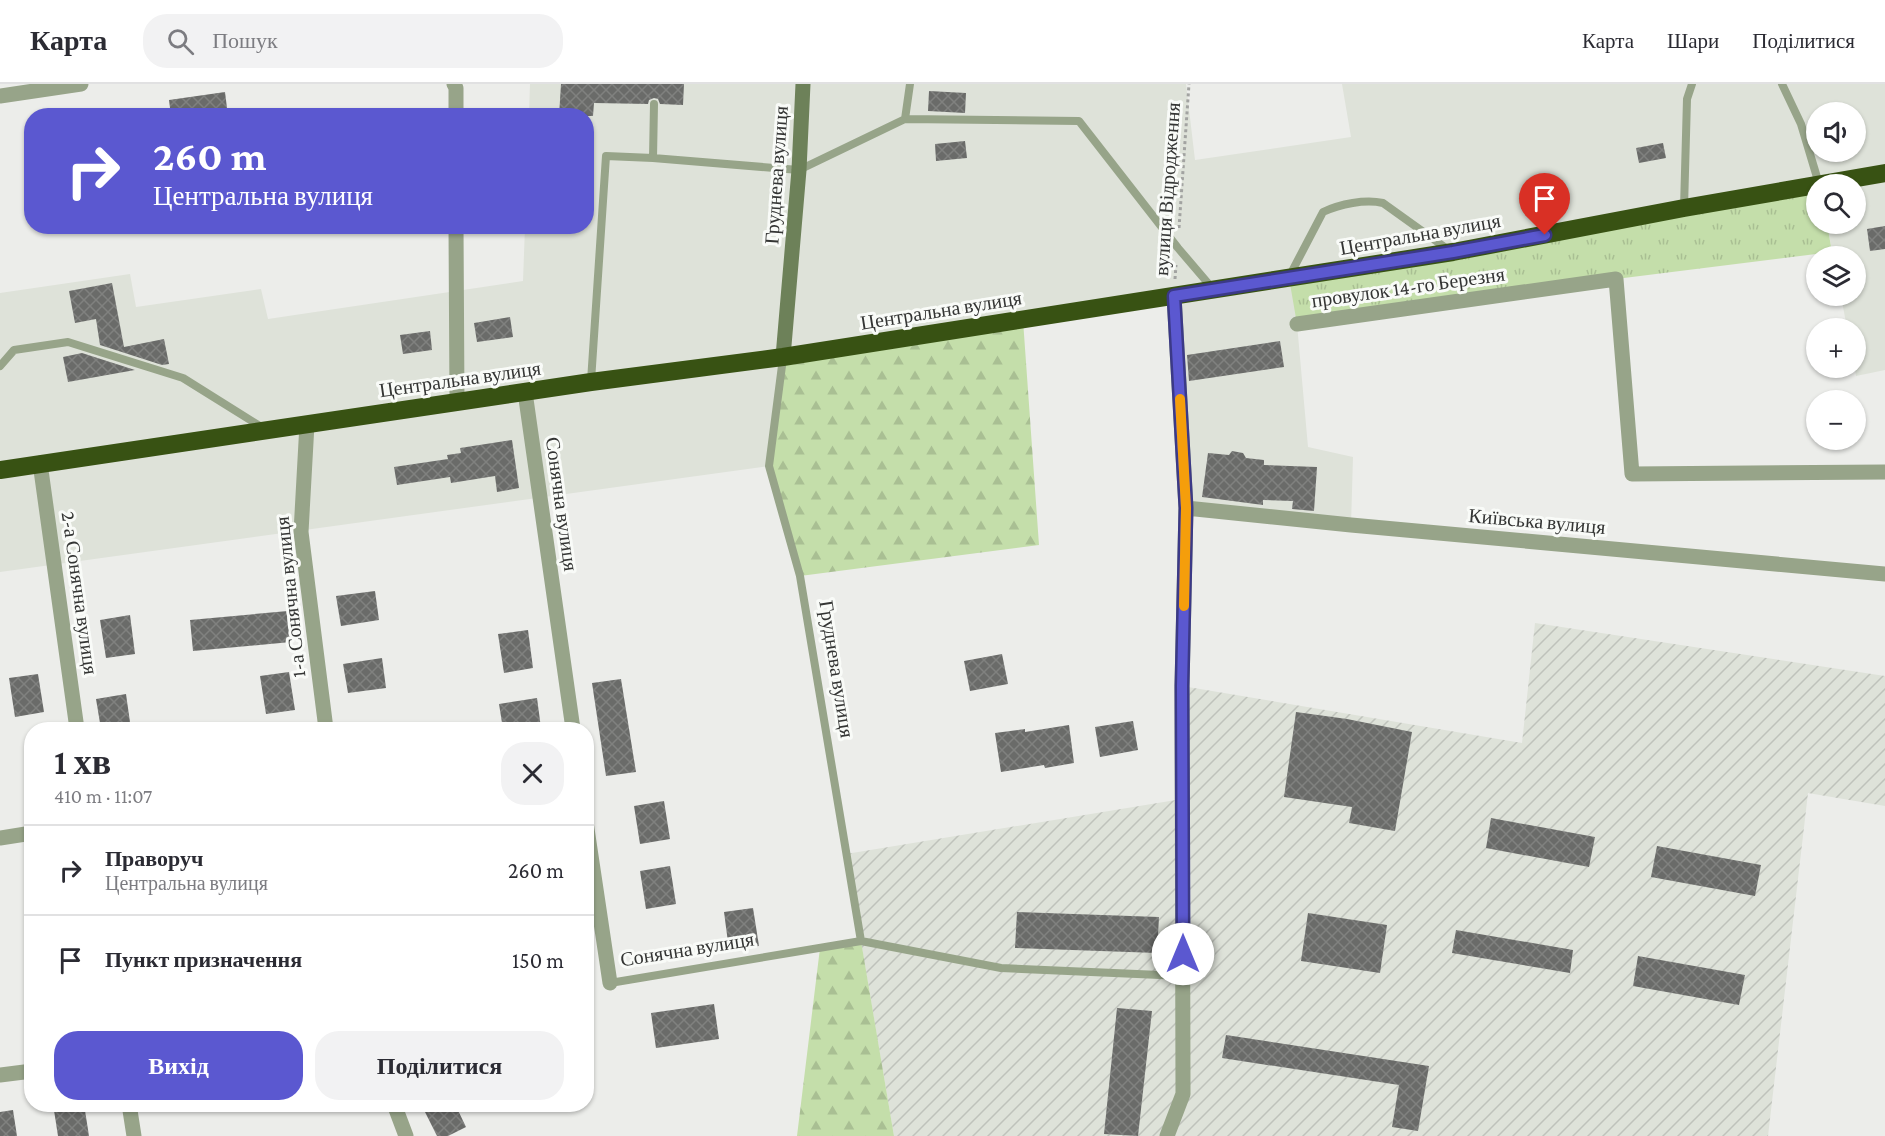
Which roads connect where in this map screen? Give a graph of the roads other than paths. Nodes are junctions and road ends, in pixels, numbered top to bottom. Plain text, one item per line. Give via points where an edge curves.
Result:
1 (81, 84) edge
2 (454, 84) edge
3 (803, 84) edge
4 (910, 84) edge
5 (1692, 84) edge
6 (1782, 84) edge
7 (0, 96) edge
8 (654, 104) dead end
9 (456, 108) edge
10 (905, 119) junction
11 (653, 158) junction
12 (799, 170) junction
13 (1816, 174) edge
14 (1885, 174) edge
15 (1866, 177) edge
16 (1806, 186) edge
17 (1684, 208) junction
18 (456, 234) edge
19 (1453, 252) junction
20 (1289, 278) junction
21 (1213, 290) junction
22 (1174, 296) junction
23 (1297, 324) dead end
24 (783, 357) junction
25 (0, 366) edge
26 (591, 382) junction
27 (525, 392) junction
28 (457, 402) junction
29 (307, 424) junction
30 (267, 430) junction
31 (40, 463) junction
32 (0, 470) edge
33 (1885, 472) edge
34 (1186, 508) junction
35 (1885, 574) edge
36 (76, 722) edge
37 (325, 722) edge
38 (572, 722) edge
39 (24, 834) edge
40 (0, 838) edge
41 (594, 876) edge
42 (861, 941) junction
43 (1183, 976) junction
44 (610, 983) joint
45 (24, 1072) edge
46 (0, 1076) edge
47 (130, 1112) edge
48 (396, 1112) edge
49 (134, 1136) edge
50 (406, 1136) edge
51 (1167, 1136) edge

1 - 7 street
2 - 9 street
3 - 12 street, Груднева вулиця
4 - 10 lane
5 - 17 lane via 1688,99
6 - 13 lane via 1801,124
8 - 11 lane
10 - 12 lane
10 - 21 lane via 1079,121
11 - 12 lane
11 - 26 lane via 606,156
12 - 24 street, Груднева вулиця
14 - 15 highway, Центральна вулиця
16 - 17 highway, Центральна вулиця
17 - 19 highway, Центральна вулиця
18 - 28 street
19 - 20 highway, Центральна вулиця
19 - 20 lane via 1383,203 1372,201 1323,212
20 - 21 highway, Центральна вулиця
21 - 22 highway, Центральна вулиця
22 - 24 highway, Центральна вулиця
22 - 34 street
23 - 33 street, провулок 14-го Березня via 1616,279 1632,474
24 - 26 highway, Центральна вулиця
24 - 42 lane, Груднева вулиця via 769,466 800,576
25 - 30 lane via 14,350 68,342 183,378
26 - 27 highway, Центральна вулиця
27 - 28 highway, Центральна вулиця
27 - 38 street, Сонячна вулиця
28 - 29 highway, Центральна вулиця
29 - 30 highway, Центральна вулиця
29 - 37 street, 1-а Сонячна вулиця via 301,532
30 - 31 highway, Центральна вулиця
31 - 32 highway, Центральна вулиця
31 - 36 street, 2-а Сонячна вулиця
34 - 35 street, Київська вулиця
34 - 43 street
39 - 40 street
41 - 44 street, Сонячна вулиця
42 - 43 lane via 1001,968
42 - 44 lane, Сонячна вулиця
43 - 51 street via 1183,1095
45 - 46 street
47 - 49 street
48 - 50 street

